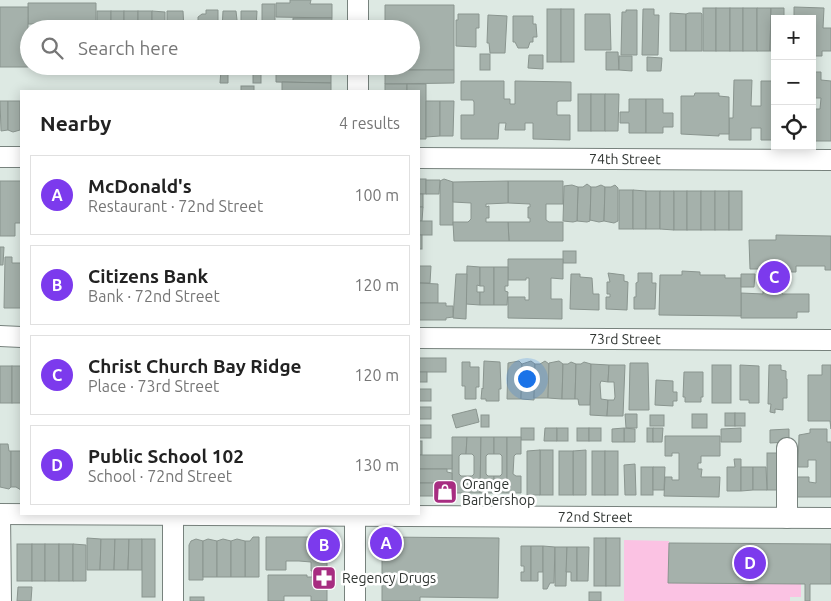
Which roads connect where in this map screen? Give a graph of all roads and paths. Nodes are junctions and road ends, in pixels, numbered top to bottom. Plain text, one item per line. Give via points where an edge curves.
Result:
1 (358, 0) edge
2 (358, 20) edge
3 (358, 75) edge
4 (358, 90) edge
5 (0, 157) edge
6 (20, 157) edge
7 (420, 158) edge
8 (831, 160) edge
9 (0, 336) edge
10 (20, 336) edge
11 (420, 338) edge
12 (831, 340) edge
13 (787, 448) dead end
14 (0, 514) edge
15 (20, 514) edge
16 (86, 515) edge
17 (355, 515) edge
18 (173, 516) junction
19 (787, 518) junction
20 (831, 518) edge
21 (2, 601) edge
22 (173, 601) edge
23 (355, 601) edge

1 - 2 street
3 - 4 street
5 - 6 street
7 - 8 street, 74th Street
9 - 10 street
11 - 12 street, 73rd Street
13 - 19 street
14 - 15 street, 72nd Street
14 - 21 street
16 - 18 street, 72nd Street
17 - 18 street, 72nd Street
17 - 19 street, 72nd Street
17 - 23 street
18 - 22 street
19 - 20 street, 72nd Street

